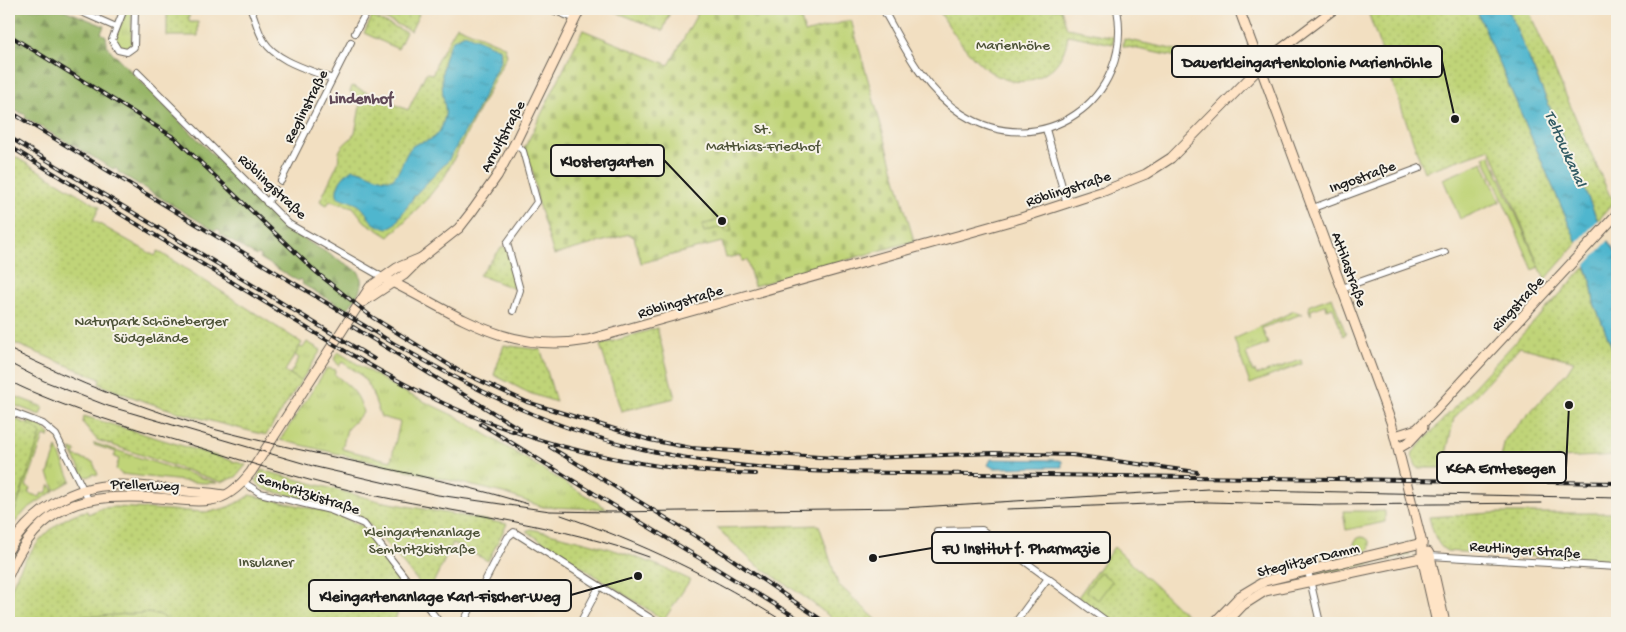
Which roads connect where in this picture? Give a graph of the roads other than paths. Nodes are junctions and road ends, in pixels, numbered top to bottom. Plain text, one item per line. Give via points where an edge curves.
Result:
1 (76, 9) edge
2 (124, 9) edge
3 (135, 9) edge
4 (251, 9) edge
5 (368, 9) edge
6 (550, 9) edge
7 (580, 9) edge
8 (883, 9) edge
9 (1117, 9) edge
10 (1239, 9) edge
11 (1334, 9) edge
12 (576, 19) junction
13 (116, 27) junction
14 (355, 33) dead end
15 (351, 42) dead end
16 (1260, 66) junction
17 (137, 72) dead end
18 (332, 79) junction
19 (1046, 128) junction
20 (515, 143) junction
21 (1420, 168) dead end
22 (281, 181) dead end
23 (276, 190) dead end
24 (267, 203) junction
25 (1067, 204) junction
26 (1313, 208) junction
27 (1615, 216) edge
28 (1445, 252) dead end
29 (421, 258) junction
30 (384, 278) junction
31 (393, 282) junction
32 (1342, 288) junction
33 (361, 304) junction
34 (513, 311) dead end
35 (1436, 410) junction
36 (9, 411) edge
37 (1395, 436) junction
38 (1399, 448) junction
39 (243, 482) junction
40 (84, 490) junction
41 (224, 495) junction
42 (88, 499) junction
43 (937, 531) dead end
44 (1422, 544) junction
45 (9, 549) edge
46 (1426, 556) junction
47 (1617, 567) edge
48 (9, 574) edge
49 (1309, 576) junction
50 (1048, 578) junction
51 (599, 587) junction
52 (440, 623) edge
53 (463, 623) edge
54 (580, 623) edge
55 (658, 623) edge
56 (1015, 623) edge
57 (1109, 623) edge
58 (1214, 623) edge
59 (1226, 623) edge
60 (1320, 623) edge
61 (1437, 623) edge
62 (1445, 623) edge

1 - 13 street
2 - 13 street
3 - 13 street via 132,50 123,52 114,46 112,36
4 - 18 street via 264,41 271,49
5 - 14 street
6 - 12 street
7 - 12 main road, Arnulfstraße
8 - 19 street via 923,78 962,114 1000,130 1030,132
9 - 19 street via 1116,58 1105,83 1080,112
10 - 16 main road, Attilastraße
11 - 16 main road, Röblingstraße
12 - 20 main road, Arnulfstraße
15 - 18 street, Reglinstraße
16 - 25 main road, Röblingstraße via 1164,163 1132,180
16 - 26 main road, Attilastraße
17 - 24 street, Röblingstraße
18 - 22 street, Reglinstraße
19 - 25 street
20 - 29 main road, Arnulfstraße via 473,210 446,239
20 - 34 street via 524,150 537,202 507,243 520,290
21 - 26 street, Ingostraße
23 - 24 street
24 - 30 street, Röblingstraße via 289,224
25 - 31 main road, Röblingstraße via 573,343 539,343 490,333
26 - 32 main road, Attilastraße
27 - 35 main road, Ringstraße
28 - 32 street
29 - 30 main road, Arnulfstraße via 397,268
29 - 31 main road, Arnulfstraße
30 - 31 main road, Röblingstraße
30 - 33 main road, Prellerweg via 370,287
31 - 33 main road, Prellerweg
32 - 37 main road, Attilastraße
33 - 39 main road, Prellerweg
35 - 37 main road, Ringstraße via 1417,429
35 - 38 main road, Ringstraße via 1409,442
36 - 40 street via 50,430
37 - 38 main road, Attilastraße
38 - 44 main road, Attilastraße
39 - 41 main road, Prellerweg
39 - 52 street, Sembritzkistraße via 260,493 330,510 364,524
40 - 41 main road, Prellerweg via 120,485
40 - 42 street
40 - 45 main road, Prellerweg via 61,499 36,515
41 - 42 main road, Prellerweg via 208,501 124,495
42 - 48 main road, Prellerweg via 63,510 42,525 21,549
43 - 50 street via 982,530
44 - 46 main road, Attilastraße
44 - 49 main road, Steglitzer Damm
46 - 47 street, Reutlinger Straße
46 - 49 main road, Steglitzer Damm
46 - 61 main road, Attilastraße
46 - 62 main road, Attilastraße
49 - 58 main road, Steglitzer Damm via 1265,581 1250,588
49 - 59 main road, Steglitzer Damm via 1255,596
49 - 60 street
50 - 56 street
50 - 57 street
51 - 53 street via 514,532 508,537
51 - 54 street
51 - 55 street

